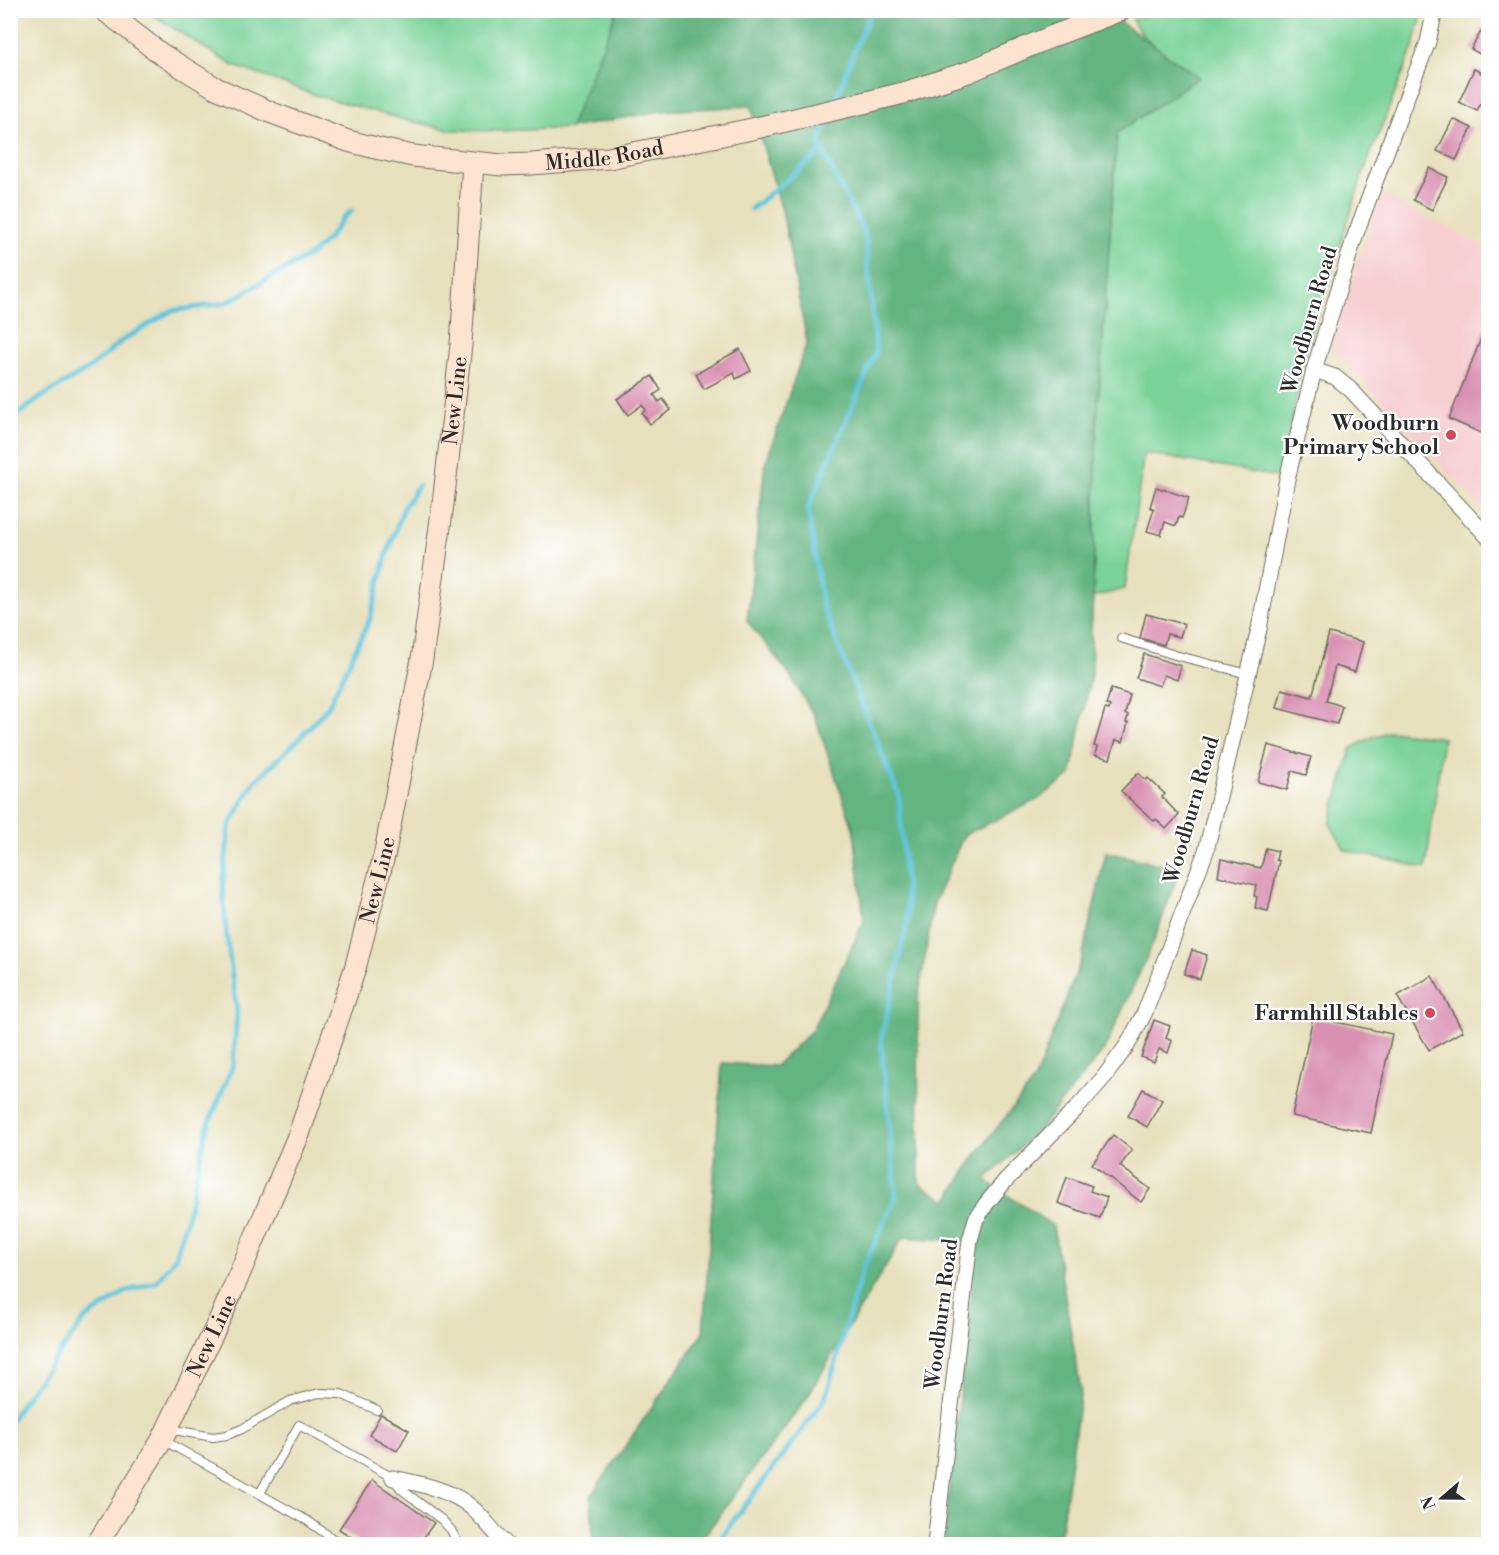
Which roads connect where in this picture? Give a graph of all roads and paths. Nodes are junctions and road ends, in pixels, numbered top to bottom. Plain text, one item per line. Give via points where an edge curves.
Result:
1 (104, 10) edge
2 (1121, 10) edge
3 (1435, 10) edge
4 (473, 163) junction
5 (1314, 370) junction
6 (1488, 537) edge
7 (1121, 638) dead end
8 (1248, 674) junction
9 (378, 1410) dead end
10 (164, 1434) junction
11 (393, 1478) junction
12 (260, 1494) junction
13 (97, 1545) edge
14 (340, 1545) edge
15 (454, 1545) edge
16 (506, 1545) edge
17 (935, 1545) edge

1 - 4 main road, Middle Road via 179,66 272,113 380,149
2 - 4 main road, Middle Road via 968,72 863,103 609,158 531,164
3 - 5 street, Woodburn Road via 1428,42 1355,236
4 - 10 main road, New Line via 462,345 443,504 422,659 385,852 356,969 299,1134 224,1310
5 - 6 street via 1335,377 1351,390
5 - 8 street, Woodburn Road via 1287,479
7 - 8 lane
8 - 17 street, Woodburn Road via 1206,851 1142,1020 1105,1076 1005,1181 976,1219 970,1240
9 - 10 lane via 341,1394 319,1393 290,1401 227,1435
10 - 12 lane
10 - 13 main road, New Line
11 - 12 lane via 299,1425
11 - 15 lane via 401,1489 442,1520 457,1541
11 - 16 street via 457,1497 490,1525
12 - 14 lane via 308,1521

